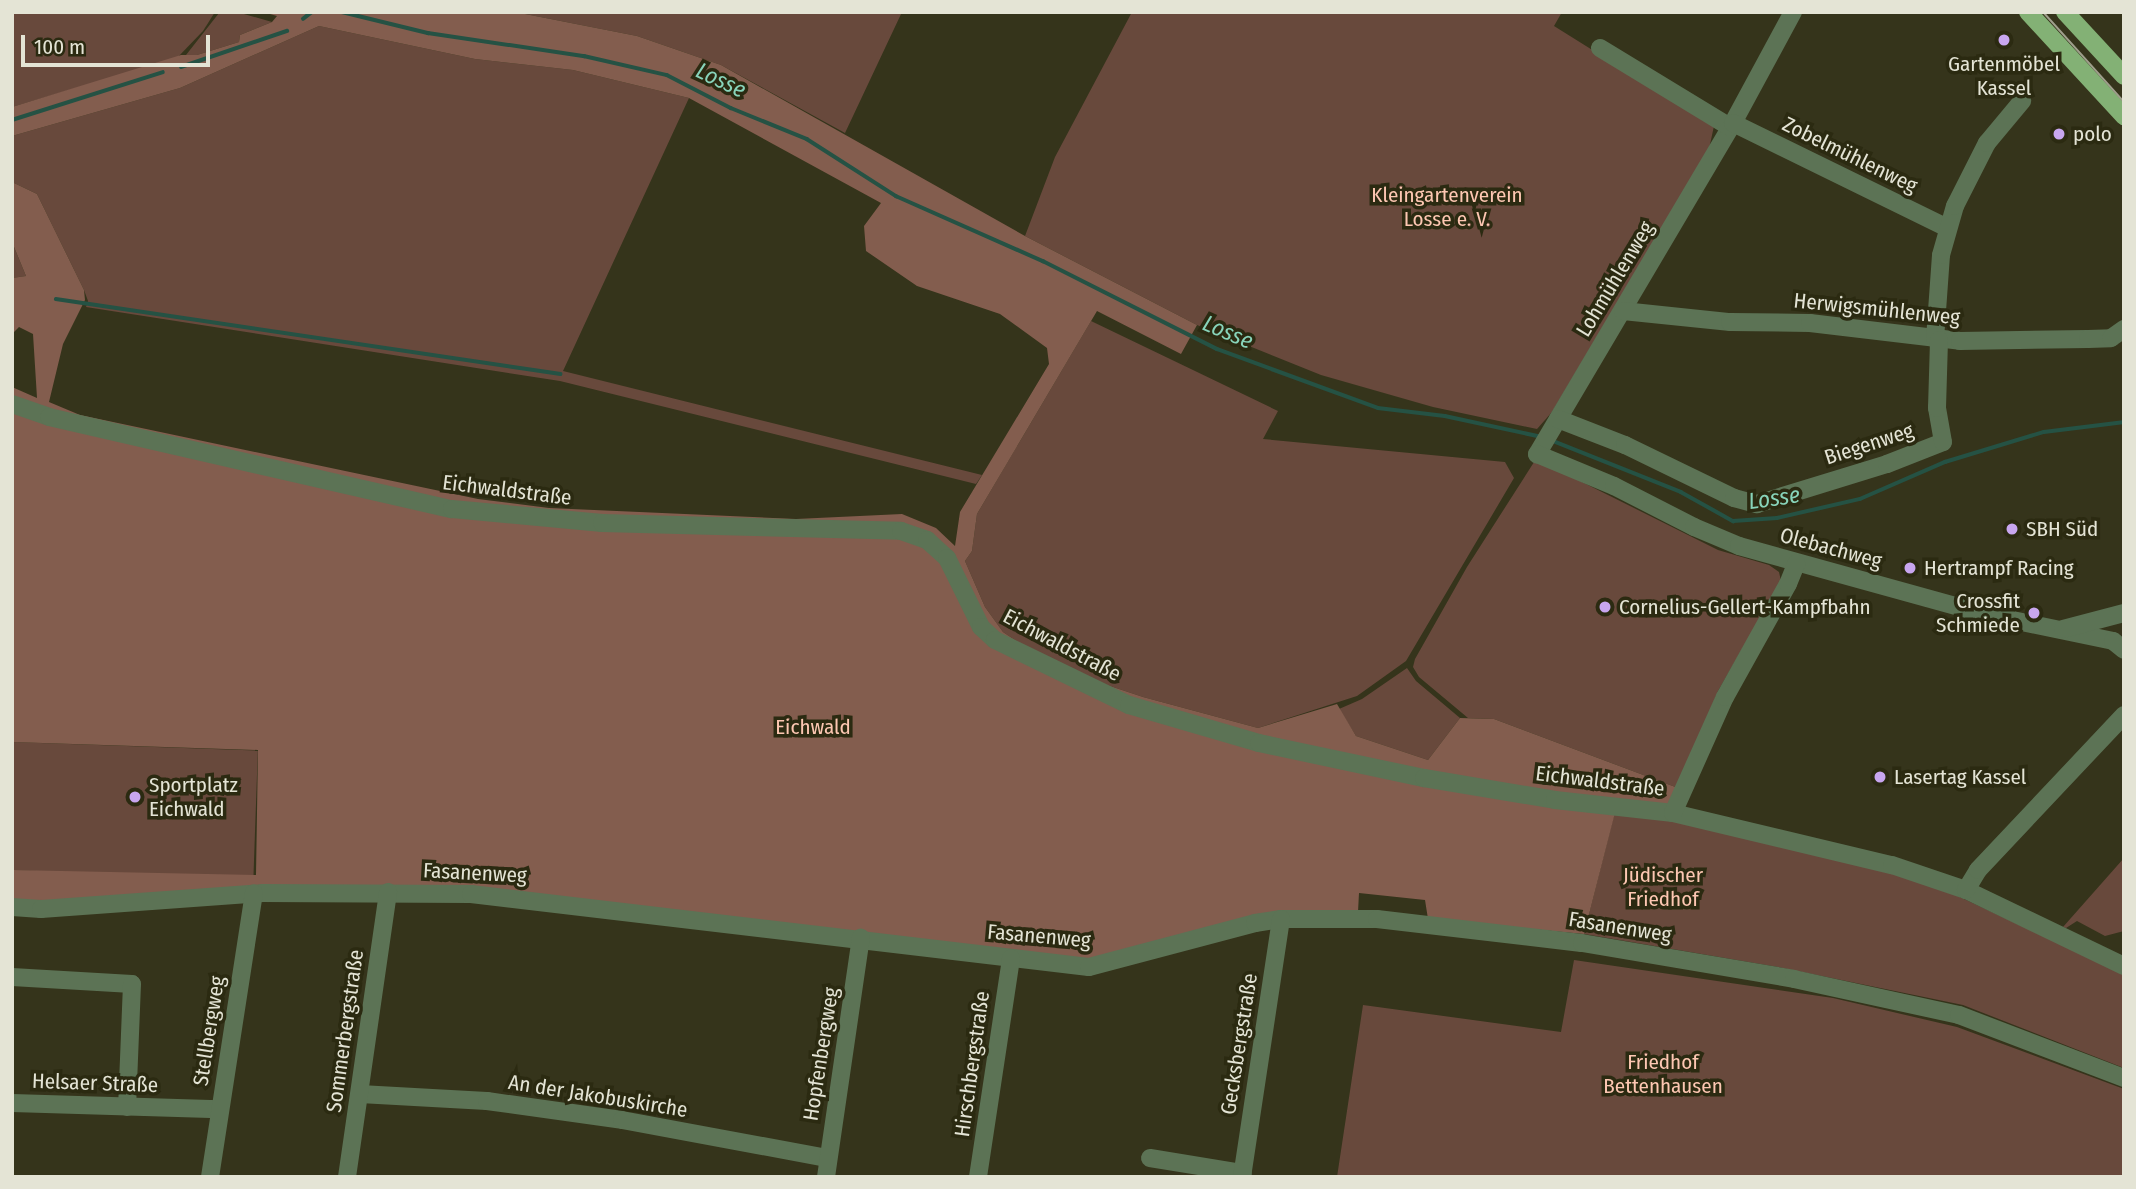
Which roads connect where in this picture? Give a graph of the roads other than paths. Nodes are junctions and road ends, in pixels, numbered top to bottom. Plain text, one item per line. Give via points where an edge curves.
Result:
1 (1793, 12) edge
2 (2028, 12) edge
3 (2065, 12) edge
4 (1600, 48) dead end
5 (2124, 76) edge
6 (2022, 101) dead end
7 (2124, 116) edge
8 (1731, 125) junction
9 (1947, 228) junction
10 (1623, 311) junction
11 (2124, 330) edge
12 (1937, 339) junction
13 (12, 404) edge
14 (1556, 422) junction
15 (1539, 451) joint
16 (1796, 564) junction
17 (2124, 613) edge
18 (2054, 631) junction
19 (2124, 650) edge
20 (2124, 715) edge
21 (1673, 813) junction
22 (1966, 890) junction
23 (388, 892) junction
24 (254, 893) junction
25 (12, 907) edge
26 (1281, 919) junction
27 (861, 939) junction
28 (1011, 958) junction
29 (2124, 966) edge
30 (12, 977) edge
31 (2124, 1078) edge
32 (360, 1094) junction
33 (12, 1103) edge
34 (127, 1107) junction
35 (219, 1109) junction
36 (828, 1158) junction
37 (1150, 1158) dead end
38 (1242, 1175) edge
39 (210, 1177) edge
40 (347, 1177) edge
41 (825, 1177) edge
42 (978, 1177) edge

1 - 8 street, Lohmühlenweg
2 - 7 main road
3 - 5 main road
4 - 8 street
6 - 9 street via 1987,144
8 - 9 street, Zobelmühlenweg
8 - 10 street, Lohmühlenweg
9 - 12 street via 1941,255
10 - 12 street, Herwigsmühlenweg via 1730,322 1810,323
10 - 14 street, Lohmühlenweg
11 - 12 street, Herwigsmühlenweg via 2111,338 2088,340
12 - 14 street, Biegenweg via 1937,408 1943,442 1756,504 1734,498 1625,444
13 - 21 street, Eichwaldstraße via 49,417 452,509 601,523 901,531 927,540 947,558 981,627 995,640 1129,705 1259,743 1424,778 1555,800
14 - 15 street, Lohmühlenweg
15 - 16 street, Olebachweg via 1694,527
16 - 18 street, Olebachweg
16 - 21 street via 1725,697
17 - 18 street
18 - 19 street, Olebachweg via 2113,641
20 - 22 street via 1978,870
21 - 22 street, Eichwaldstraße via 1892,865
22 - 29 street, Eichwaldstraße
23 - 24 street, Fasanenweg
23 - 27 street, Fasanenweg via 540,900
23 - 32 street, Sommerbergstraße
24 - 25 street, Fasanenweg via 41,909
24 - 35 street, Stellbergweg
26 - 28 street, Fasanenweg via 1089,967
26 - 31 street, Fasanenweg via 1377,919 1582,943 1794,979 1959,1015
26 - 38 street, Gecksbergstraße
27 - 28 street, Fasanenweg
27 - 36 street, Hopfenbergweg
28 - 42 street, Hirschbergstraße
30 - 34 street via 132,984
32 - 36 street, An der Jakobuskirche via 514,1105
32 - 40 street, Sommerbergstraße
33 - 34 street, Helsaer Straße
34 - 35 street, Helsaer Straße
35 - 39 street, Stellbergweg
36 - 41 street, Hopfenbergweg
37 - 38 street

